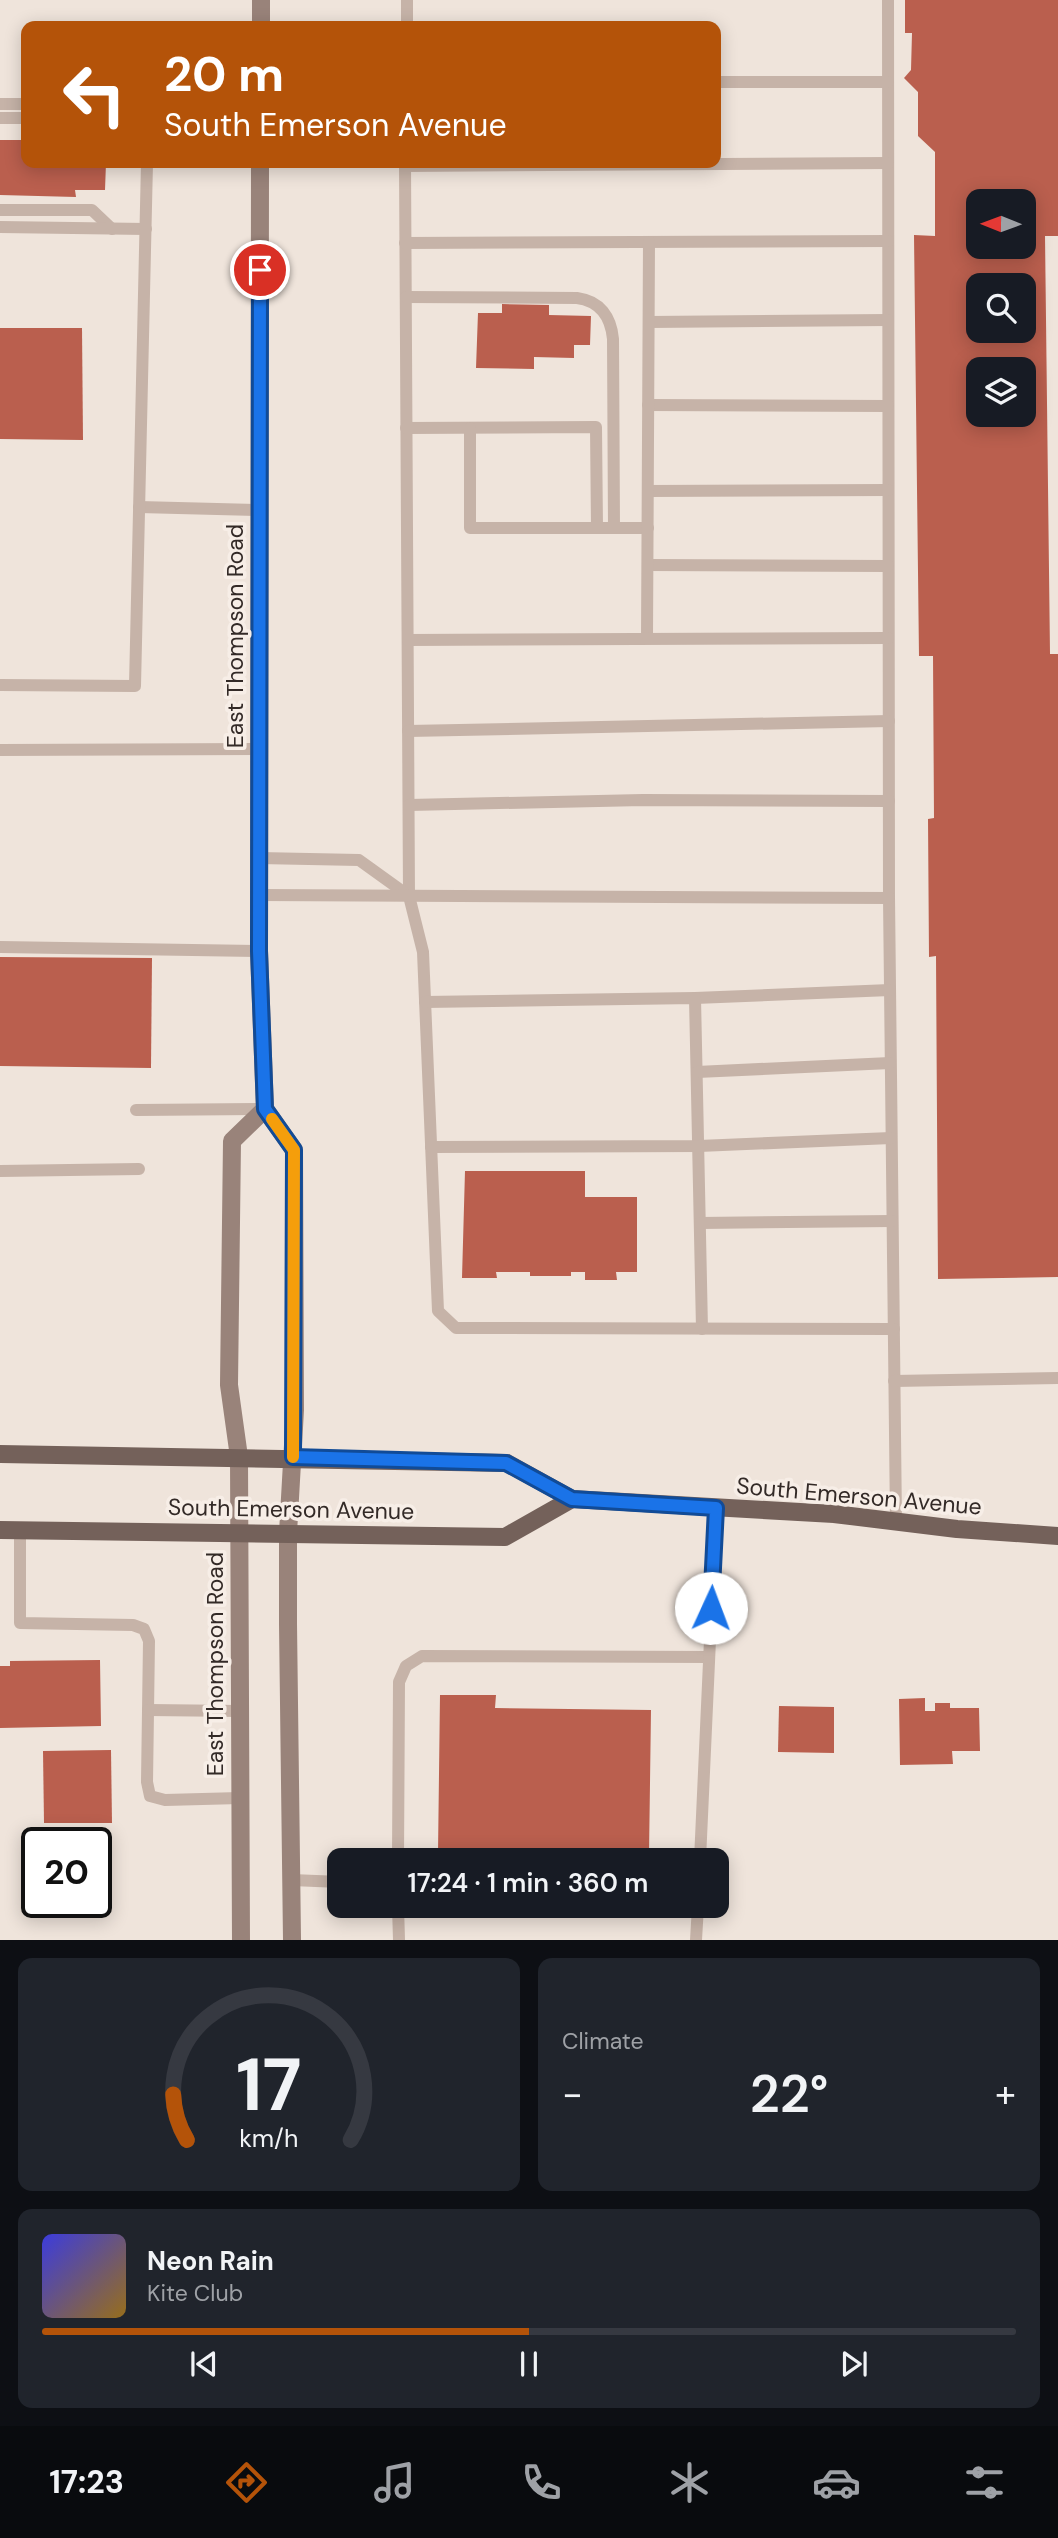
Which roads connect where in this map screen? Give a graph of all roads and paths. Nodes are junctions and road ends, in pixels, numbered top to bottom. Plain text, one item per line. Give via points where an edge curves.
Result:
1 (261, 0) edge
2 (407, 0) edge
3 (888, 0) edge
4 (261, 21) edge
5 (407, 21) edge
6 (721, 82) edge
7 (888, 82) junction
8 (0, 104) edge
9 (21, 104) edge
10 (0, 118) edge
11 (21, 118) edge
12 (721, 163) edge
13 (888, 163) junction
14 (148, 168) edge
15 (260, 168) edge
16 (405, 168) edge
17 (0, 210) edge
18 (0, 227) edge
19 (112, 229) junction
20 (146, 229) junction
21 (888, 241) junction
22 (649, 242) junction
23 (405, 243) junction
24 (406, 298) junction
25 (888, 320) junction
26 (649, 322) junction
27 (648, 405) junction
28 (888, 406) junction
29 (407, 428) junction
30 (470, 428) junction
31 (888, 490) junction
32 (648, 491) junction
33 (139, 508) junction
34 (260, 510) junction
35 (597, 528) junction
36 (614, 528) junction
37 (648, 528) junction
38 (648, 565) junction
39 (888, 566) junction
40 (648, 638) junction
41 (888, 638) junction
42 (408, 640) junction
43 (0, 685) edge
44 (888, 721) junction
45 (408, 731) junction
46 (260, 749) junction
47 (0, 750) edge
48 (889, 801) junction
49 (409, 805) junction
50 (259, 858) junction
51 (259, 895) junction
52 (409, 896) junction
53 (889, 898) junction
54 (0, 947) edge
55 (259, 951) junction
56 (890, 990) junction
57 (695, 998) junction
58 (425, 1002) junction
59 (890, 1063) junction
60 (697, 1072) junction
61 (265, 1109) junction
62 (136, 1110) dead end
63 (891, 1138) junction
64 (699, 1146) junction
65 (431, 1147) junction
66 (139, 1169) dead end
67 (0, 1171) edge
68 (892, 1221) junction
69 (700, 1223) junction
70 (702, 1329) junction
71 (894, 1329) junction
72 (1058, 1378) edge
73 (894, 1381) junction
74 (0, 1454) edge
75 (239, 1457) junction
76 (293, 1457) junction
77 (572, 1499) junction
78 (716, 1508) junction
79 (896, 1522) junction
80 (0, 1530) edge
81 (20, 1531) junction
82 (239, 1532) junction
83 (288, 1533) junction
84 (1058, 1536) edge
85 (709, 1657) junction
86 (148, 1710) junction
87 (239, 1711) junction
88 (240, 1798) junction
89 (398, 1848) edge
90 (701, 1848) edge
91 (292, 1880) junction
92 (327, 1881) edge
93 (398, 1918) edge
94 (697, 1918) edge
95 (241, 1940) edge
96 (292, 1940) edge
97 (399, 1940) edge
98 (696, 1940) edge

1 - 4 main road
2 - 5 lane
3 - 7 lane
6 - 7 lane
7 - 13 lane
8 - 9 lane
10 - 11 lane
12 - 13 lane
13 - 21 lane
14 - 20 lane
15 - 34 main road, East Thompson Road
16 - 23 lane
17 - 19 lane via 92,210
18 - 19 lane
19 - 20 lane
20 - 33 lane
21 - 22 lane
21 - 25 lane
22 - 23 lane
22 - 26 lane
23 - 24 lane
24 - 29 lane
24 - 36 lane via 577,298 604,312 613,339
25 - 26 lane
25 - 28 lane
26 - 27 lane
27 - 28 lane
27 - 32 lane
28 - 31 lane
29 - 30 lane
29 - 42 lane
30 - 35 lane via 470,528
30 - 35 lane via 596,427
31 - 32 lane
31 - 39 lane
32 - 37 lane
33 - 34 lane
33 - 43 lane via 135,686
34 - 46 main road, East Thompson Road
35 - 36 lane
36 - 37 lane
37 - 38 lane
38 - 39 lane
38 - 40 lane
39 - 41 lane
40 - 41 lane
40 - 42 lane
41 - 44 lane
42 - 45 lane
44 - 45 lane
44 - 48 lane
45 - 49 lane
46 - 47 lane
46 - 50 main road, East Thompson Road
48 - 49 lane
48 - 53 lane
49 - 52 lane
50 - 51 main road, East Thompson Road
50 - 52 lane via 359,859
51 - 52 lane
51 - 55 main road, East Thompson Road
52 - 53 lane
52 - 58 lane via 423,952
53 - 56 lane
54 - 55 lane
55 - 61 main road, East Thompson Road
56 - 57 lane
56 - 59 lane
57 - 58 lane
57 - 60 lane
58 - 65 lane
59 - 60 lane
59 - 63 lane
60 - 64 lane
61 - 62 lane
61 - 75 main road, East Thompson Road via 232,1141 229,1385
61 - 76 main road via 294,1150
63 - 64 lane
63 - 68 lane
64 - 65 lane
64 - 69 lane
65 - 70 lane via 438,1311 456,1328
66 - 67 lane
68 - 69 lane
68 - 71 lane
69 - 70 lane
70 - 71 lane
71 - 73 lane
72 - 73 lane
73 - 79 lane
74 - 75 main road, South Emerson Avenue
75 - 76 main road, South Emerson Avenue
75 - 82 main road, East Thompson Road
76 - 77 main road, South Emerson Avenue via 506,1463
76 - 83 main road
77 - 78 main road, South Emerson Avenue
77 - 83 main road, South Emerson Avenue via 505,1536
78 - 79 main road, South Emerson Avenue
78 - 85 lane
79 - 84 main road, South Emerson Avenue
80 - 81 main road, South Emerson Avenue
81 - 82 main road, South Emerson Avenue
81 - 86 lane via 20,1623 144,1629 149,1641
82 - 83 main road, South Emerson Avenue
82 - 87 main road, East Thompson Road
83 - 91 main road
85 - 89 lane via 422,1656 407,1666 399,1682
85 - 90 lane
86 - 87 lane
86 - 88 lane via 150,1796 165,1800
87 - 88 main road, East Thompson Road
88 - 95 main road, East Thompson Road
91 - 92 lane
91 - 96 main road
93 - 97 lane
94 - 98 lane

